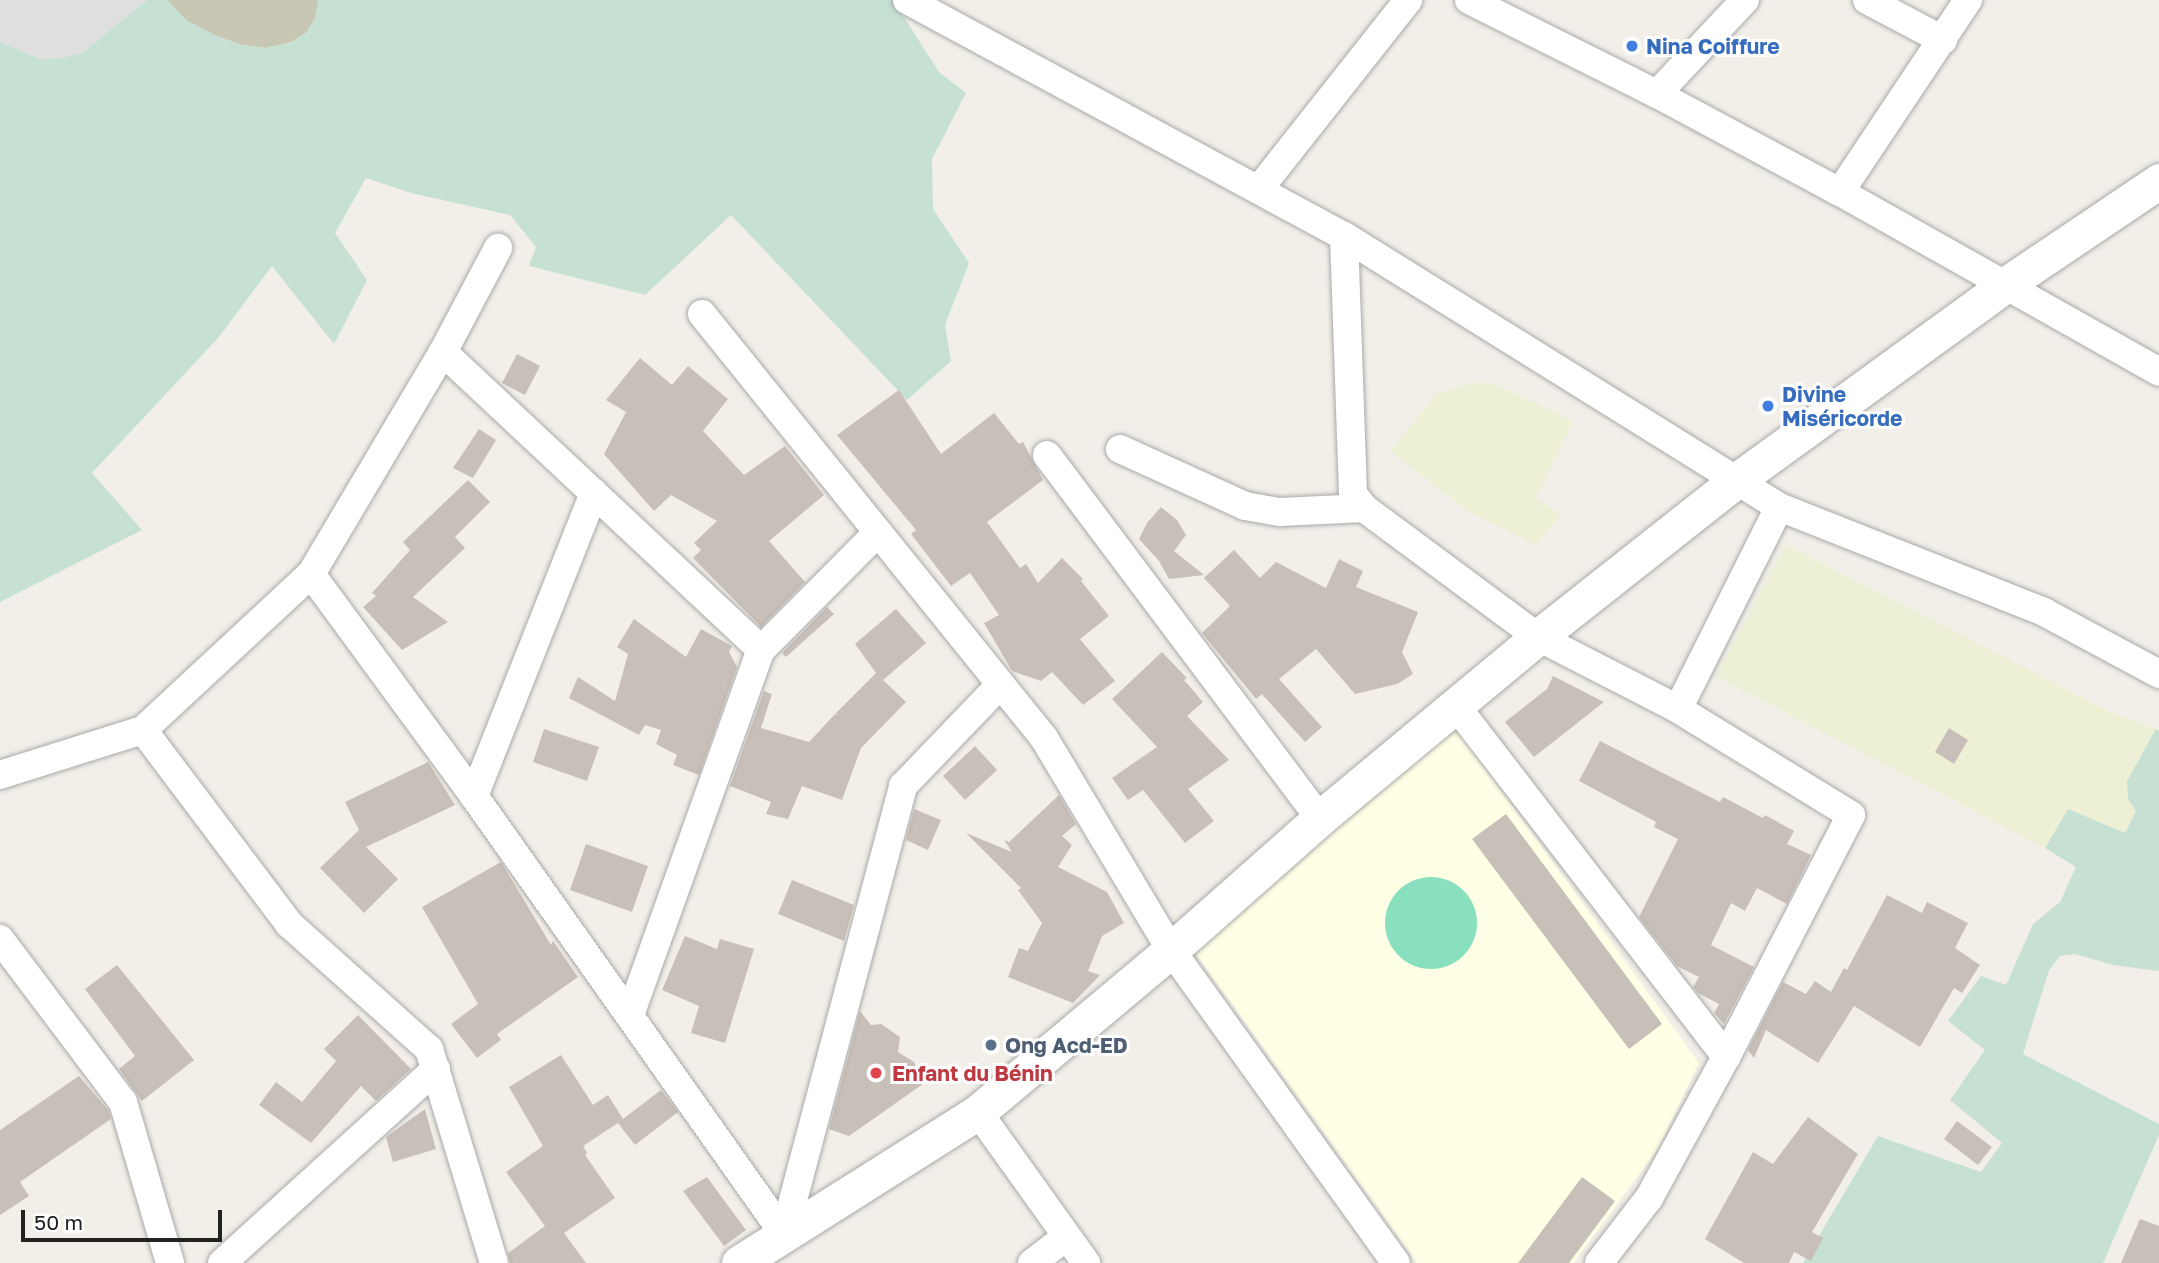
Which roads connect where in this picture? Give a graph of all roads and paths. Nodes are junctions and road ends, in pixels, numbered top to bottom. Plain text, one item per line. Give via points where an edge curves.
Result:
1 (907, 0) edge
2 (1408, 0) edge
3 (1469, 0) edge
4 (1745, 0) edge
5 (1867, 0) edge
6 (1968, 0) edge
7 (1943, 40) junction
8 (1657, 94) junction
9 (2159, 181) edge
10 (1259, 189) junction
11 (1840, 191) junction
12 (1345, 236) junction
13 (498, 248) dead end
14 (2005, 285) junction
15 (702, 314) dead end
16 (443, 352) junction
17 (2159, 372) edge
18 (1120, 449) dead end
19 (1047, 456) dead end
20 (1737, 480) junction
21 (594, 494) junction
22 (1779, 507) junction
23 (1364, 508) junction
24 (877, 532) junction
25 (311, 574) junction
26 (1538, 637) junction
27 (761, 650) junction
28 (2159, 674) edge
29 (1000, 685) junction
30 (1456, 706) junction
31 (1678, 709) junction
32 (143, 730) junction
33 (0, 775) edge
34 (474, 796) junction
35 (1320, 818) junction
36 (0, 939) edge
37 (1171, 950) junction
38 (630, 1015) junction
39 (1726, 1057) junction
40 (436, 1069) junction
41 (978, 1112) junction
42 (785, 1234) junction
43 (1066, 1237) junction
44 (170, 1263) edge
45 (222, 1263) edge
46 (494, 1263) edge
47 (738, 1263) edge
48 (1032, 1263) edge
49 (1086, 1263) edge
50 (1396, 1263) edge
51 (1599, 1263) edge

1 - 10 street
2 - 10 street
3 - 8 street
4 - 8 street
5 - 7 street
6 - 7 street
7 - 11 street
8 - 11 street
9 - 14 street
10 - 12 street
11 - 14 street
12 - 20 street
12 - 23 street via 1353,494
13 - 16 street
14 - 17 street
14 - 20 street
15 - 24 street
16 - 21 street
16 - 25 street
18 - 23 street via 1245,506 1280,512
19 - 35 street
20 - 22 street
20 - 26 street
21 - 27 street
21 - 34 street
22 - 28 street via 2043,612
22 - 31 street
23 - 26 street
24 - 27 street
24 - 29 street
25 - 32 street
25 - 34 street
26 - 30 street
26 - 31 street
27 - 38 street
29 - 37 street via 1044,738
29 - 42 street via 903,786
30 - 35 street
30 - 39 street
31 - 39 street via 1851,815
32 - 33 street
32 - 40 street via 289,924 429,1049
34 - 38 street
35 - 37 street
36 - 44 street via 122,1102
37 - 41 street
37 - 50 street
38 - 42 street
39 - 51 street via 1648,1198
40 - 45 street
40 - 46 street
41 - 42 street
41 - 43 street
42 - 47 street
43 - 48 street
43 - 49 street

